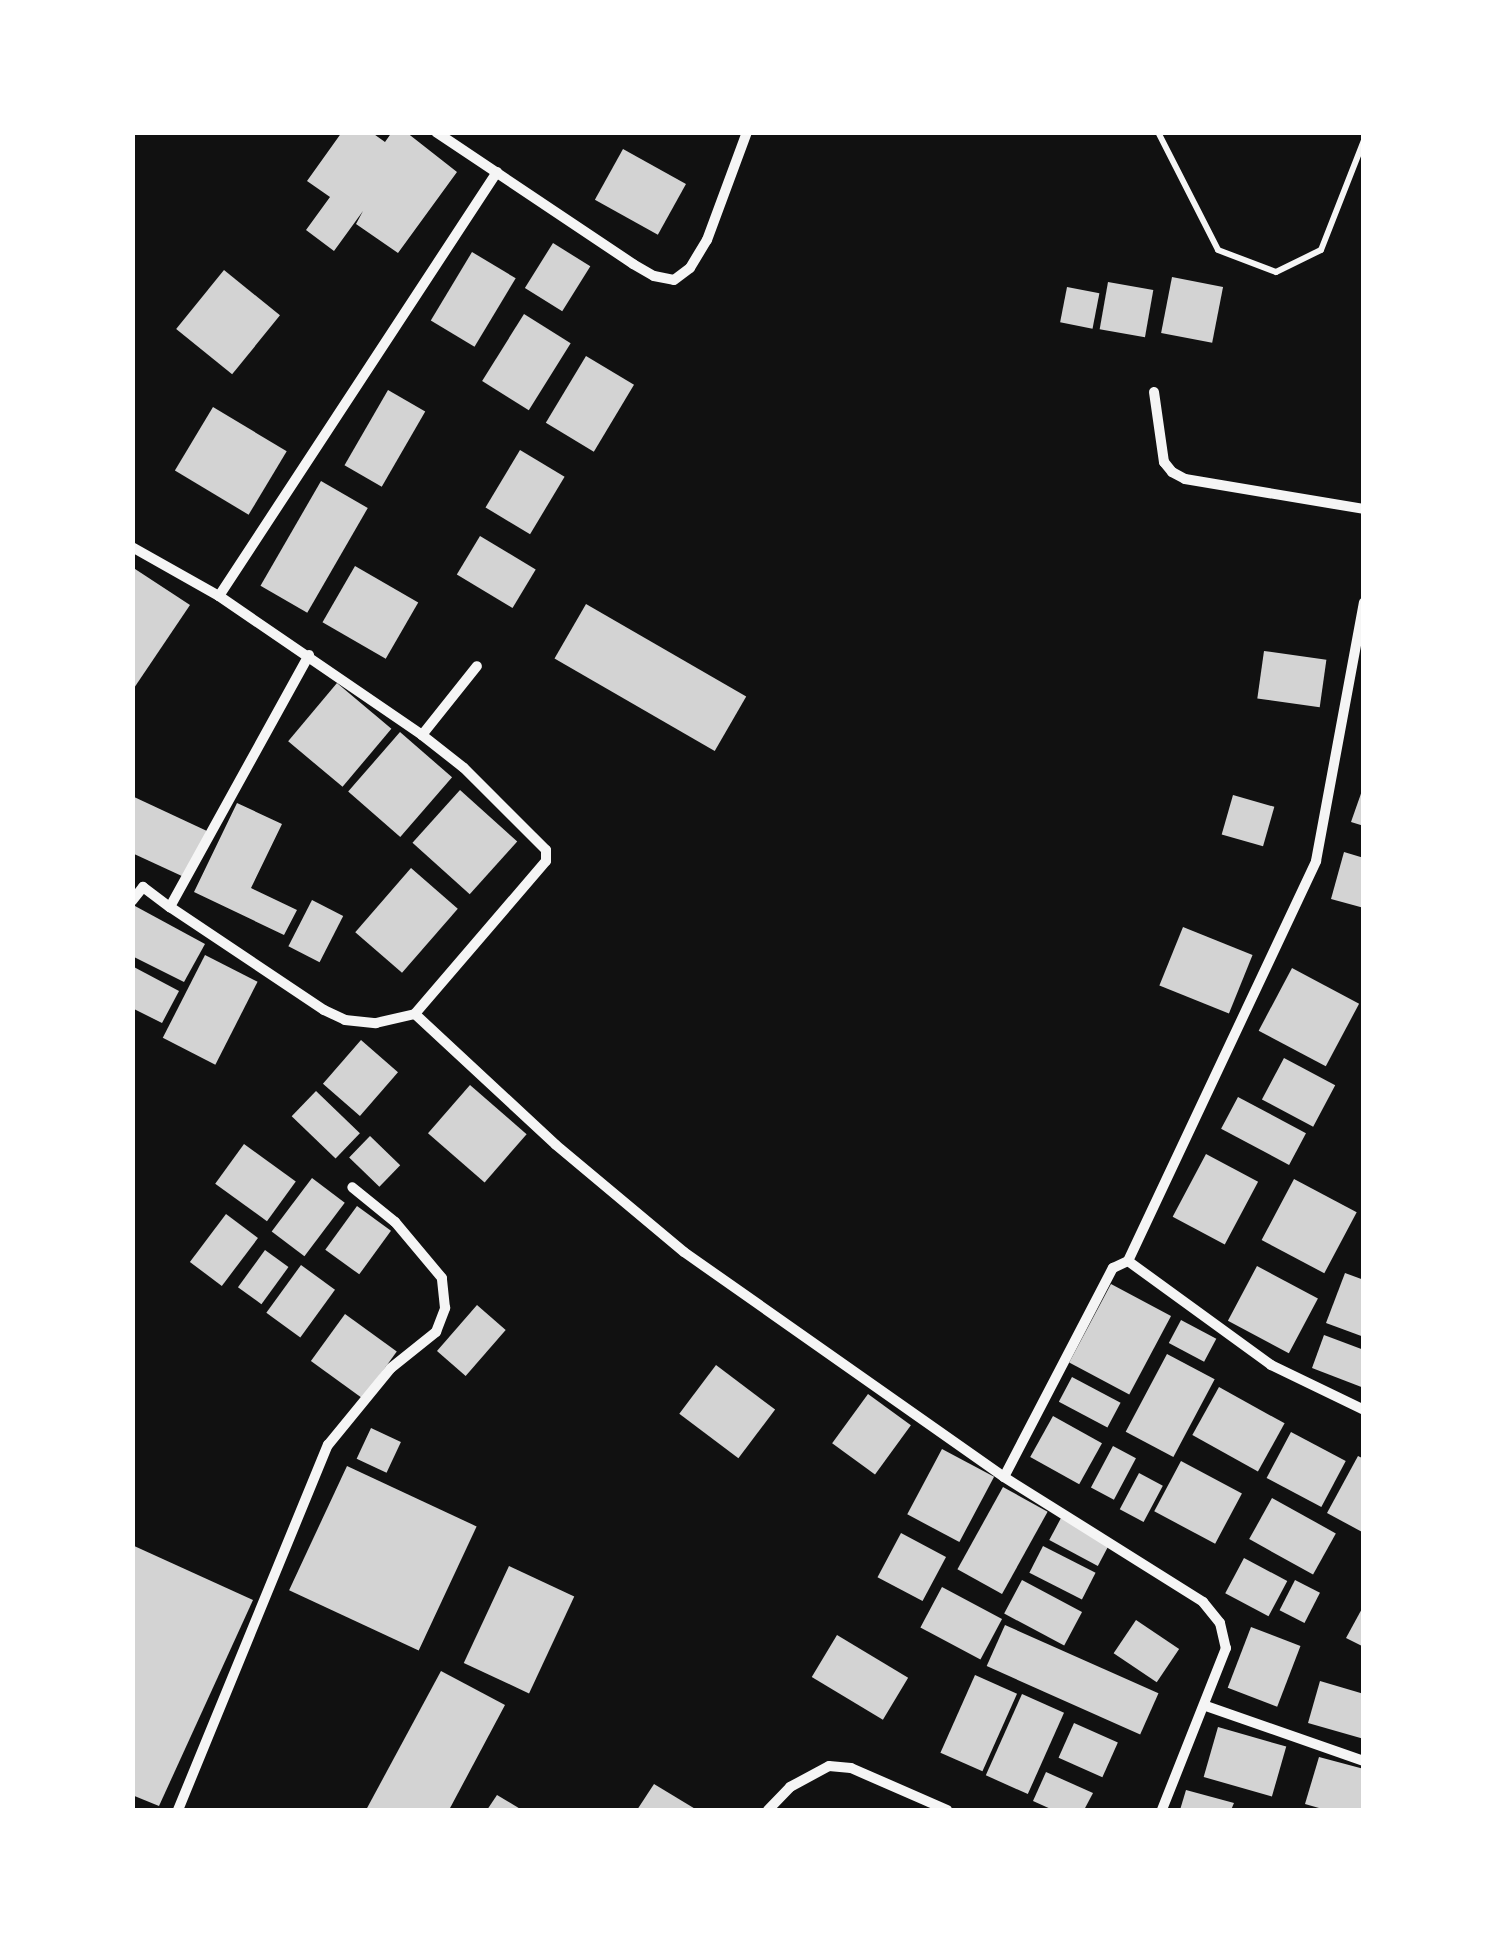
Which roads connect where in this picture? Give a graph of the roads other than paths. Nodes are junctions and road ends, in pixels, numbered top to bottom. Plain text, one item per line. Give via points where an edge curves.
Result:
1 (436, 132) edge
2 (747, 132) edge
3 (497, 172) junction
4 (1154, 392) dead end
5 (1364, 509) edge
6 (132, 547) edge
7 (219, 596) junction
8 (1364, 602) edge
9 (309, 654) junction
10 (477, 666) dead end
11 (422, 735) junction
12 (132, 901) edge
13 (170, 907) junction
14 (415, 1014) junction
15 (352, 1187) dead end
16 (1128, 1262) junction
17 (1364, 1410) edge
18 (1004, 1477) junction
19 (1206, 1706) junction
20 (1364, 1761) edge
21 (178, 1810) edge
22 (768, 1810) edge
23 (947, 1810) edge
24 (1162, 1810) edge

1 - 3 street
2 - 3 street via 707,240 674,280 633,264
3 - 7 street
4 - 5 street via 1164,462 1172,472
6 - 7 street
7 - 9 street
8 - 16 street via 1316,861
9 - 11 street
9 - 13 street
10 - 11 street
11 - 14 street via 464,768 548,855
12 - 13 street via 144,887
13 - 14 street via 345,1020 376,1023
14 - 18 street via 684,1252
15 - 21 street via 395,1222 442,1278 445,1308 436,1332 391,1368 328,1445
16 - 17 street via 1272,1366
16 - 18 street via 1113,1268
18 - 19 street via 1203,1602 1220,1624 1226,1648
19 - 20 street
19 - 24 street
22 - 23 street via 790,1788 830,1766 852,1768

